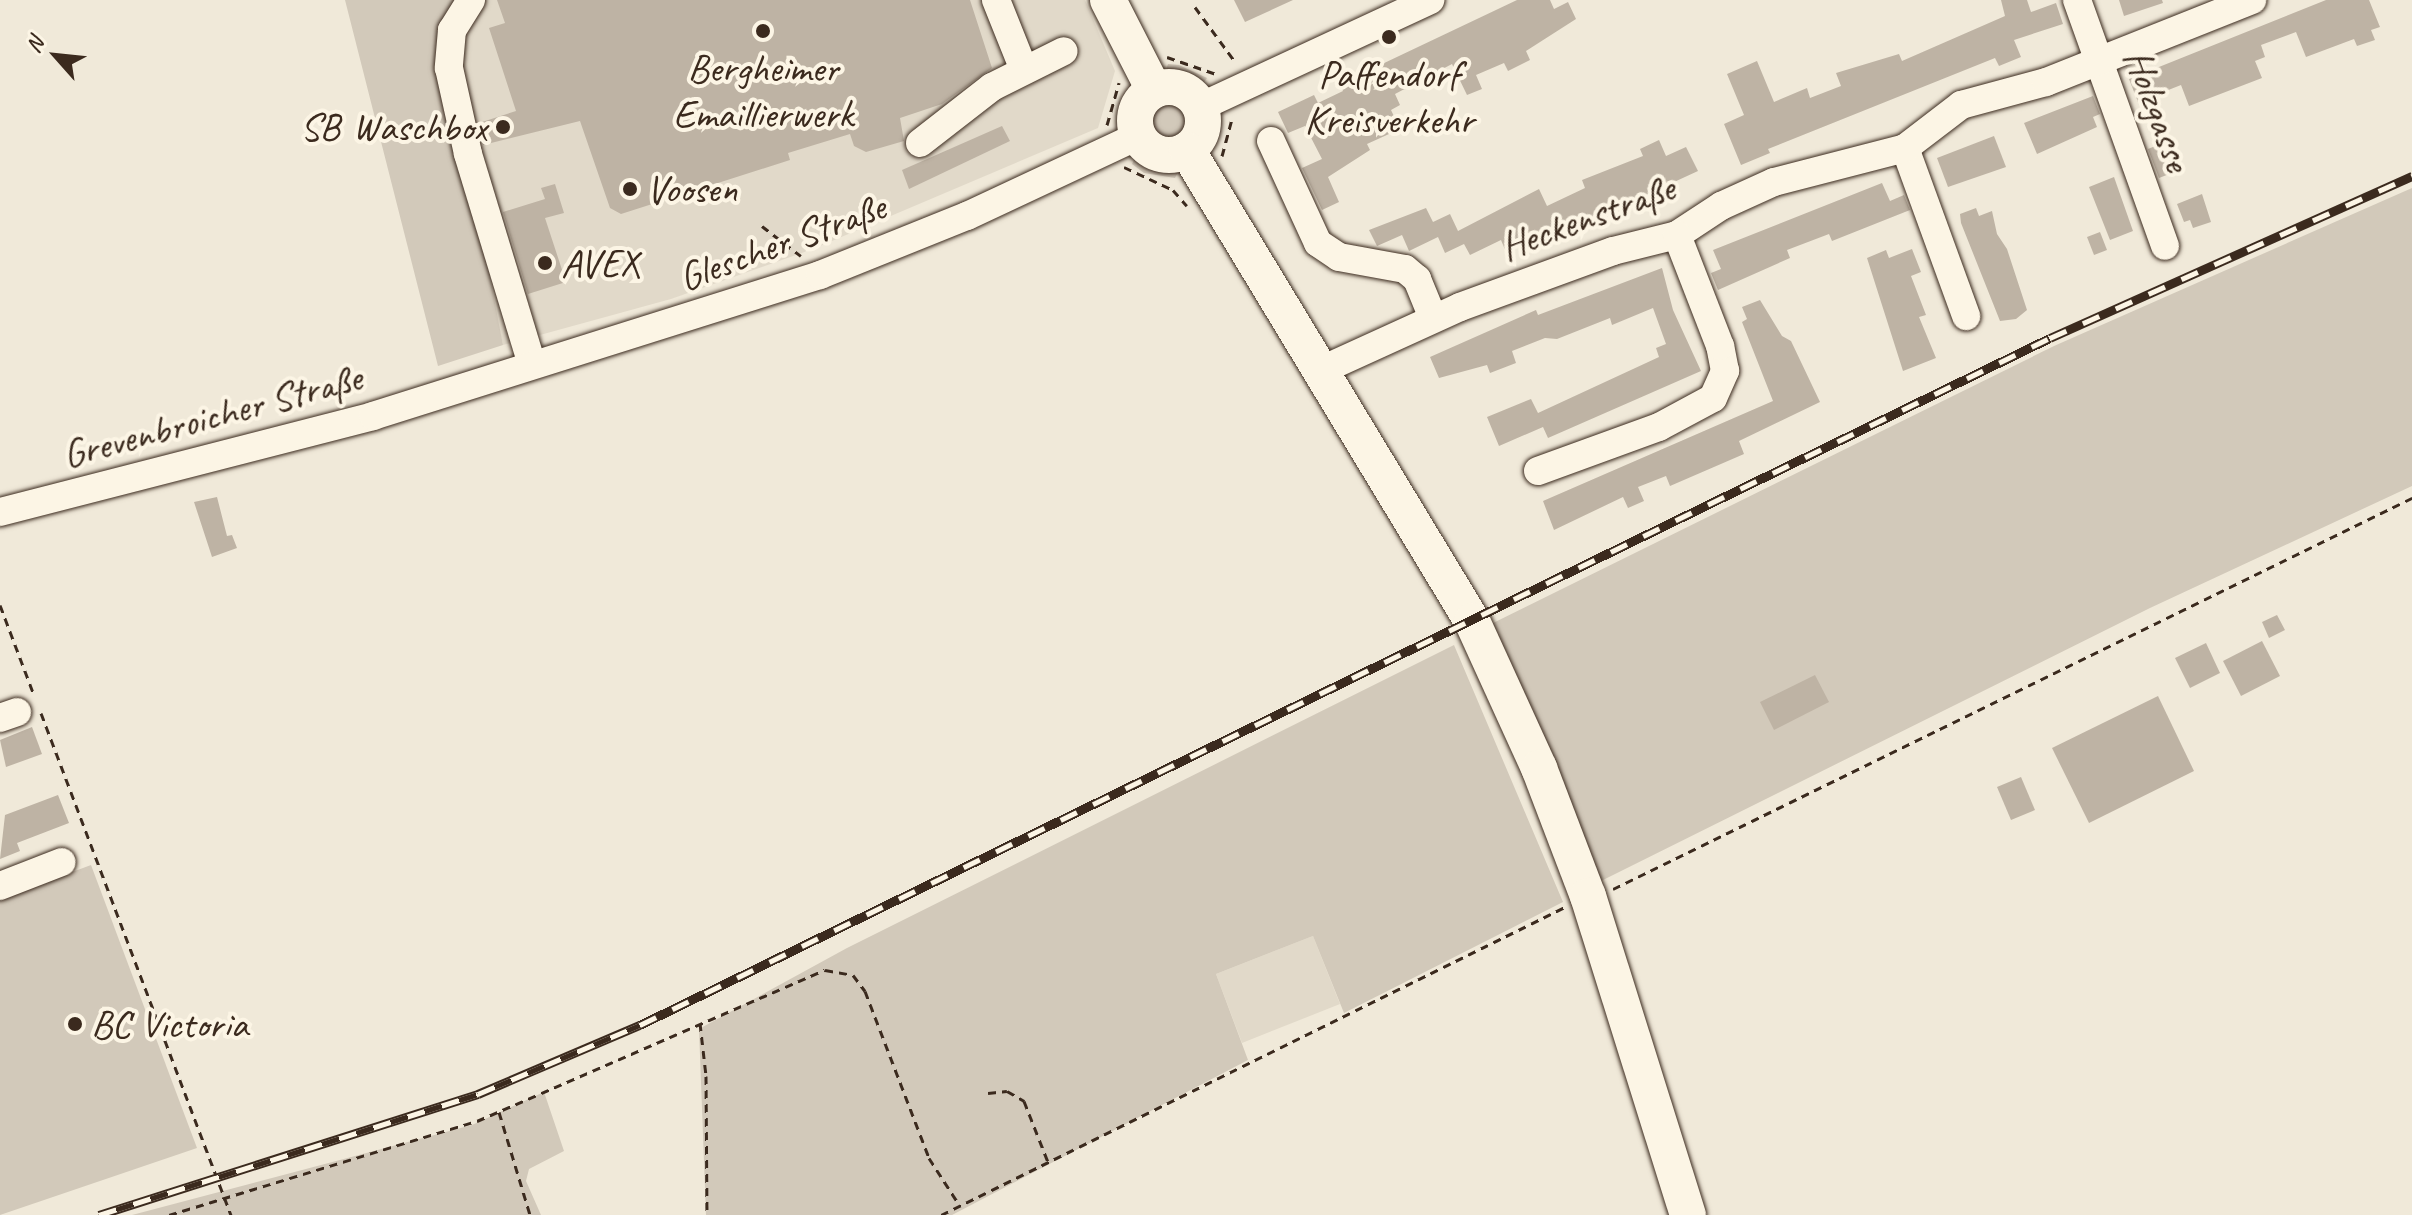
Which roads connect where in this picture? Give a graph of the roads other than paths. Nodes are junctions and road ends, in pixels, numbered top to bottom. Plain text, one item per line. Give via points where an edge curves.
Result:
1 (471, 0) edge
2 (996, 0) edge
3 (1108, 0) edge
4 (1430, 0) edge
5 (2077, 0) edge
6 (2252, 0) edge
7 (1064, 51) dead end
8 (2098, 63) junction
9 (1024, 70) junction
10 (1146, 76) junction
11 (1200, 107) junction
12 (1271, 141) dead end
13 (1125, 142) junction
14 (920, 143) dead end
15 (1905, 148) junction
16 (1187, 150) junction
17 (1677, 235) junction
18 (2165, 246) dead end
19 (1966, 316) dead end
20 (1433, 318) junction
21 (532, 364) junction
22 (1324, 369) junction
23 (443, 393) joint
24 (1538, 471) dead end
25 (0, 512) edge
26 (62, 862) dead end
27 (0, 886) edge
28 (1688, 1215) edge

1 - 21 street via 452,30 449,68 468,154
2 - 9 street
3 - 10 main road
4 - 11 street
5 - 8 street, Holzgasse
6 - 8 street, Heckenstraße
7 - 9 street
8 - 15 street, Heckenstraße via 1961,105
8 - 18 street, Holzgasse
9 - 14 street via 992,87
10 - 11 main road via 1175,87
10 - 13 main road
11 - 16 main road via 1202,130
12 - 20 street via 1318,243 1339,257 1405,269 1417,279
13 - 16 main road via 1159,154
13 - 21 street, Glescher Straße via 967,216 820,275
15 - 17 street, Heckenstraße via 1774,182 1721,206
15 - 19 street
16 - 22 main road
17 - 20 street, Heckenstraße via 1613,251
17 - 24 street via 1720,346 1725,371 1713,398 1659,427
20 - 22 street, Heckenstraße
21 - 23 street, Glescher Straße
22 - 28 main road via 1472,621 1539,768 1577,907
23 - 25 street, Grevenbroicher Straße via 373,416
26 - 27 street

